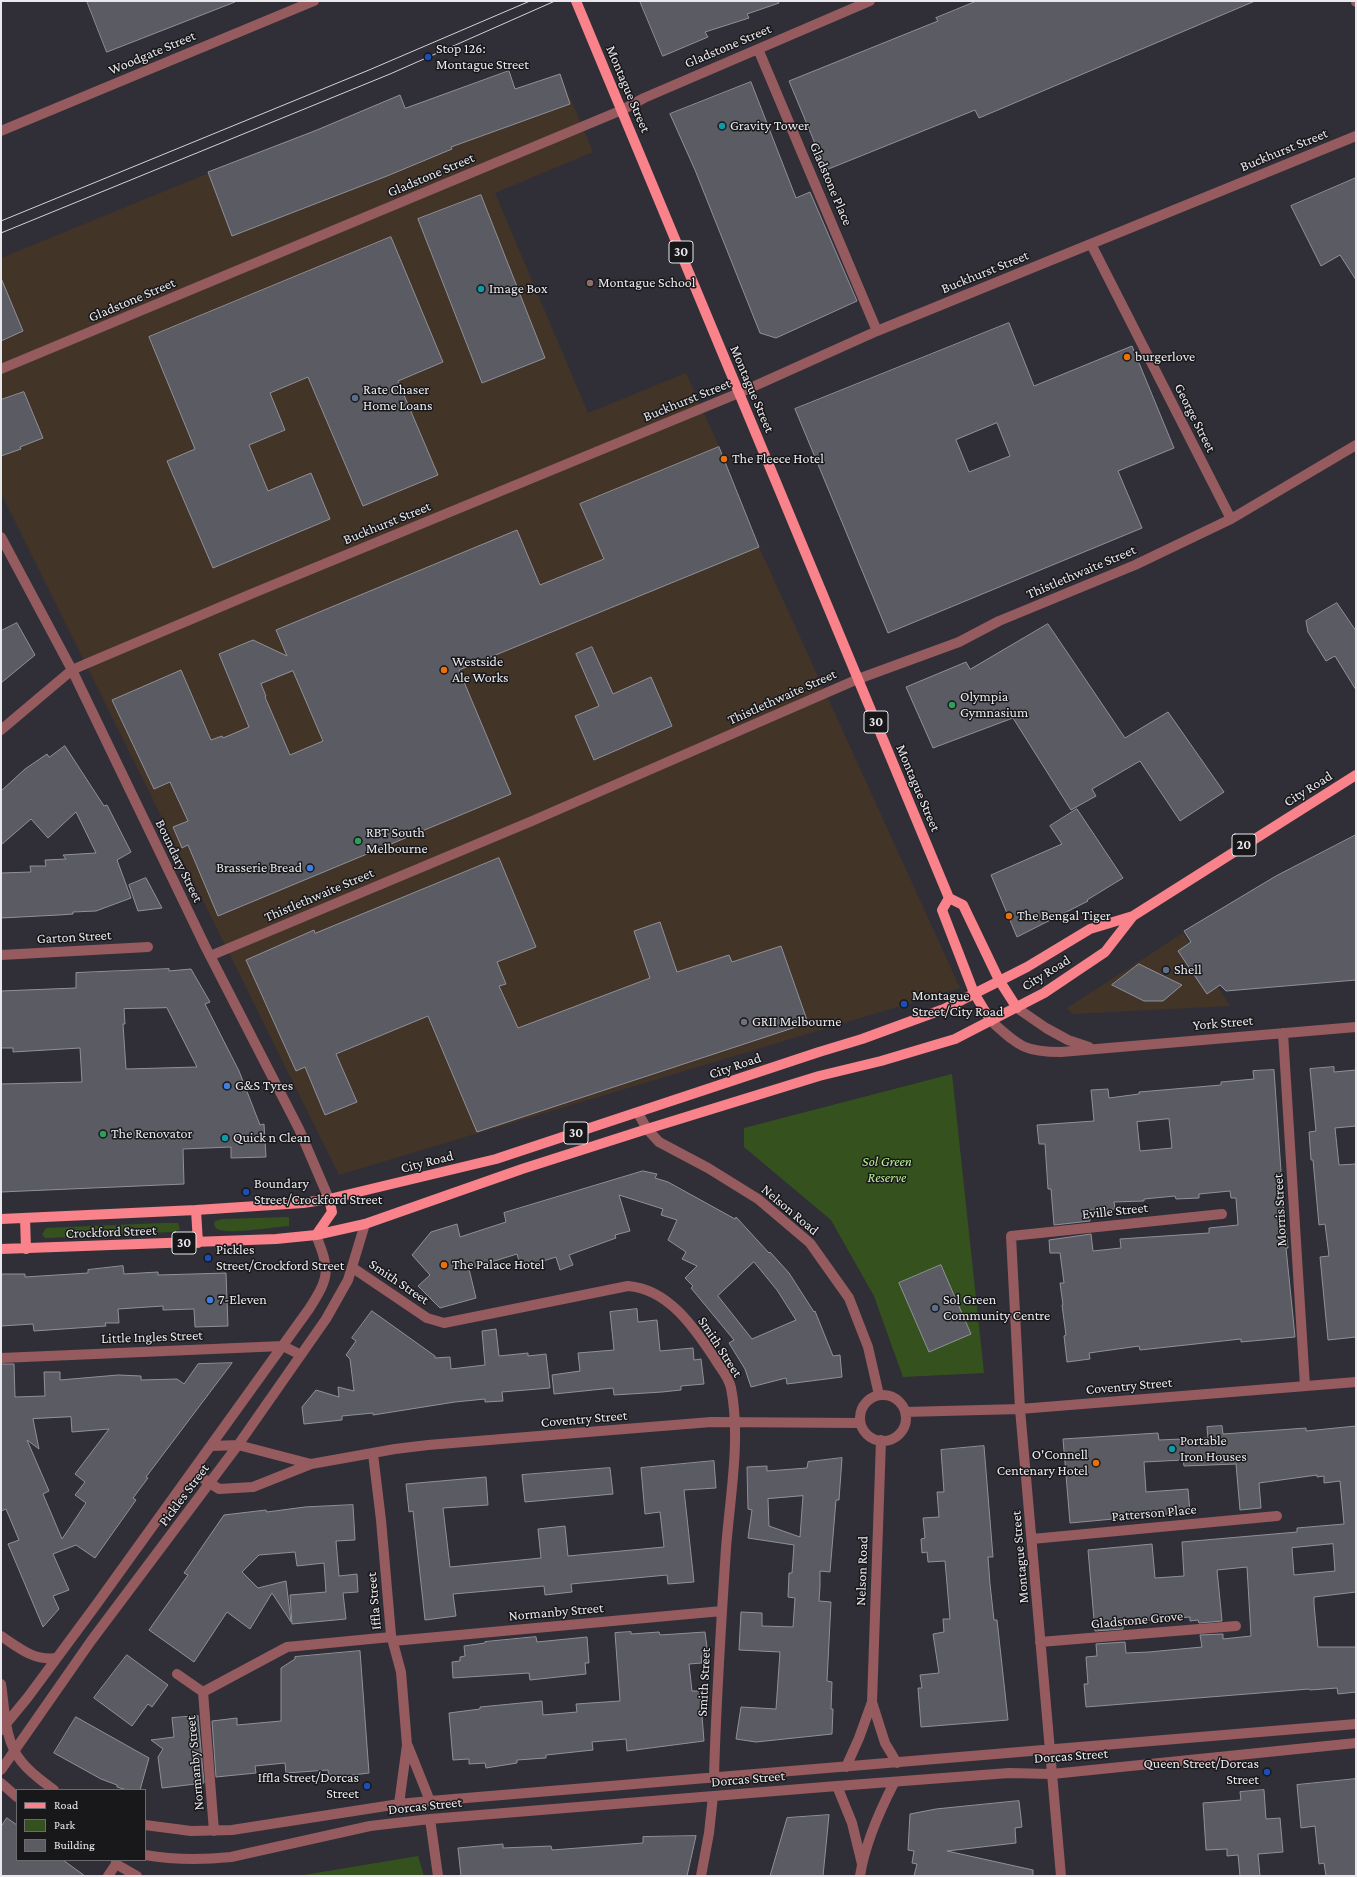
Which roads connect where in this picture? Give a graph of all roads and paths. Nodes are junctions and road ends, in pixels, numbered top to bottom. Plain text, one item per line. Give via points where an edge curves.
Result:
1 (314, 1) edge
2 (576, 1) edge
3 (870, 1) edge
4 (758, 48) junction
5 (622, 110) junction
6 (1, 131) edge
7 (1356, 136) edge
8 (1091, 244) junction
9 (877, 331) junction
10 (1, 369) edge
11 (739, 393) junction
12 (1356, 444) edge
13 (1230, 519) junction
14 (1, 537) edge
15 (72, 670) junction
16 (858, 679) junction
17 (1, 730) edge
18 (1356, 775) edge
19 (949, 898) junction
20 (1132, 916) junction
21 (148, 947) dead end
22 (1, 955) edge
23 (210, 956) junction
24 (999, 980) junction
25 (974, 993) junction
26 (1017, 1008) junction
27 (991, 1021) junction
28 (1356, 1027) edge
29 (1283, 1032) junction
30 (1092, 1048) junction
31 (638, 1113) junction
32 (647, 1129) junction
33 (329, 1199) junction
34 (196, 1210) junction
35 (1222, 1214) dead end
36 (25, 1218) junction
37 (1, 1219) edge
38 (365, 1224) junction
39 (316, 1235) junction
40 (1011, 1236) joint
41 (198, 1243) junction
42 (1, 1249) edge
43 (26, 1249) junction
44 (352, 1268) junction
45 (282, 1346) junction
46 (301, 1355) junction
47 (1, 1358) edge
48 (1356, 1382) edge
49 (1304, 1386) junction
50 (880, 1395) junction
51 (1020, 1409) junction
52 (905, 1412) junction
53 (734, 1422) junction
54 (860, 1423) junction
55 (881, 1440) junction
56 (238, 1445) junction
57 (212, 1446) junction
58 (373, 1454) junction
59 (311, 1464) junction
60 (193, 1472) junction
61 (210, 1484) junction
62 (1277, 1516) dead end
63 (1032, 1538) junction
64 (722, 1611) junction
65 (1236, 1626) dead end
66 (1, 1636) edge
67 (392, 1639) junction
68 (1040, 1642) junction
69 (56, 1658) junction
70 (177, 1674) dead end
71 (1, 1684) edge
72 (203, 1692) junction
73 (872, 1702) junction
74 (1356, 1724) edge
75 (4, 1726) edge
76 (1356, 1742) edge
77 (407, 1745) junction
78 (1051, 1749) junction
79 (15, 1751) junction
80 (897, 1763) junction
81 (846, 1767) junction
82 (1, 1770) edge
83 (1052, 1774) junction
84 (714, 1777) junction
85 (1, 1783) edge
86 (894, 1783) junction
87 (837, 1786) junction
88 (53, 1789) edge
89 (16, 1796) edge
90 (712, 1796) junction
91 (430, 1801) junction
92 (400, 1804) junction
93 (430, 1819) junction
94 (146, 1825) edge
95 (214, 1831) junction
96 (146, 1855) edge
97 (116, 1862) edge
98 (862, 1864) junction
99 (108, 1876) edge
100 (137, 1876) edge
101 (438, 1876) edge
102 (701, 1876) edge
103 (860, 1876) edge
104 (1061, 1876) edge

1 - 6 street, Woodgate Street
2 - 5 main road, Montague Street / 30
3 - 4 street, Gladstone Street
4 - 5 street, Gladstone Street
4 - 9 street, Gladstone Place
5 - 10 street, Gladstone Street
5 - 11 main road, Montague Street / 30
7 - 8 street, Buckhurst Street
8 - 9 street, Buckhurst Street
8 - 13 street, George Street
9 - 11 street, Buckhurst Street
11 - 15 street, Buckhurst Street
11 - 16 main road, Montague Street / 30
12 - 13 street, Thistlethwaite Street
13 - 16 street, Thistlethwaite Street via 1135,565 999,621 959,642
14 - 15 street, Boundary Street
15 - 17 street, Buckhurst Street
15 - 23 street, Boundary Street
16 - 19 main road, Montague Street / 30
16 - 23 street, Thistlethwaite Street via 532,821
18 - 20 main road, City Road / 20
19 - 24 main road via 963,905
19 - 25 main road via 942,910
20 - 24 main road, City Road / 20 via 1090,928 1027,967
20 - 26 main road, City Road / 20 via 1105,952
21 - 22 street, Garton Street
23 - 33 street, Boundary Street via 299,1129
24 - 25 main road, City Road
24 - 26 main road
25 - 27 main road
25 - 31 main road, City Road / 30 via 944,1009 862,1039
26 - 27 main road, City Road / 20
26 - 30 street, York Street via 1068,1040
27 - 30 street, York Street via 1026,1049 1054,1052
27 - 32 main road, City Road / 30 via 955,1039 915,1052 819,1076
28 - 29 street, York Street
29 - 30 street, York Street
29 - 49 street, Morris Street
31 - 32 street, Nelson Road
31 - 33 main road, City Road / 30 via 496,1159
32 - 38 main road, City Road / 30
32 - 50 street, Nelson Road via 659,1142 758,1199 810,1243 849,1298 868,1347
33 - 34 main road, Crockford Street / 30
33 - 39 main road via 332,1212
34 - 36 main road, Crockford Street / 30
34 - 41 main road
35 - 40 street, Eville Street
36 - 37 main road, Crockford Street / 30
36 - 43 main road
38 - 39 main road, Crockford Street / 30
38 - 44 street, Pickles Street
39 - 41 main road, Crockford Street / 30
39 - 45 street, Pickles Street via 326,1262 326,1279 310,1309
40 - 51 street, Montague Street
41 - 43 main road, Crockford Street / 30
42 - 43 main road, Crockford Street / 30
44 - 46 street, Pickles Street via 346,1285
44 - 53 street, Smith Street via 427,1318 444,1322 628,1286 645,1289 659,1296 679,1312 712,1354 731,1387
45 - 46 street, Little Ingles Street
45 - 47 street, Little Ingles Street
45 - 57 street, Pickles Street
46 - 56 street, Pickles Street
48 - 49 street, Coventry Street
49 - 51 street, Coventry Street
50 - 52 street via 898,1401
50 - 54 street via 872,1398 862,1408
51 - 52 street, Coventry Street
51 - 63 street, Montague Street
52 - 55 street via 906,1420 900,1433 895,1437
53 - 54 street, Coventry Street
53 - 58 street, Coventry Street via 436,1445
53 - 64 street, Smith Street
54 - 55 street via 868,1435
55 - 73 street, Nelson Road
56 - 57 street, Coventry Street
56 - 59 street, Coventry Street
56 - 61 street, Pickles Street
57 - 60 street, Pickles Street
58 - 59 street, Coventry Street
58 - 67 street, Iffla Street
59 - 61 street, Coventry Street via 253,1488 224,1490
60 - 61 street, Coventry Street
60 - 69 street, Pickles Street
61 - 79 street, Pickles Street via 91,1641
62 - 63 street, Patterson Place
63 - 68 street, Montague Street
64 - 67 street, Normanby Street
64 - 84 street, Smith Street
65 - 68 street, Gladstone Grove
66 - 69 street via 35,1657
67 - 72 street, Normanby Street via 287,1647
67 - 77 street, Iffla Street via 401,1672
68 - 78 street, Montague Street
69 - 75 street, Pickles Street
70 - 72 street
71 - 75 street
72 - 95 street, Normanby Street
73 - 80 street, Nelson Road via 885,1743
73 - 81 street, Nelson Road
74 - 78 street, Dorcas Street
75 - 79 street
76 - 83 street, Dorcas Street
77 - 91 street, Iffla Street
77 - 92 street, Iffla Street
78 - 80 street, Dorcas Street
78 - 83 street, Montague Street
79 - 82 street, Pickles Street
79 - 88 street via 28,1769
80 - 81 street, Dorcas Street
81 - 84 street, Dorcas Street
83 - 86 street, Dorcas Street via 1009,1773
83 - 104 street, Montague Street
84 - 91 street, Dorcas Street
85 - 89 street
86 - 87 street, Dorcas Street
86 - 98 street via 873,1829
87 - 90 street, Dorcas Street
87 - 98 street via 852,1823
90 - 93 street, Dorcas Street
90 - 102 street via 709,1833
91 - 92 street, Dorcas Street
92 - 95 street, Dorcas Street via 251,1828
93 - 96 street, Dorcas Street via 370,1826 231,1857 181,1859
93 - 101 street
94 - 95 street, Dorcas Street
97 - 99 street
97 - 100 street
98 - 103 street

